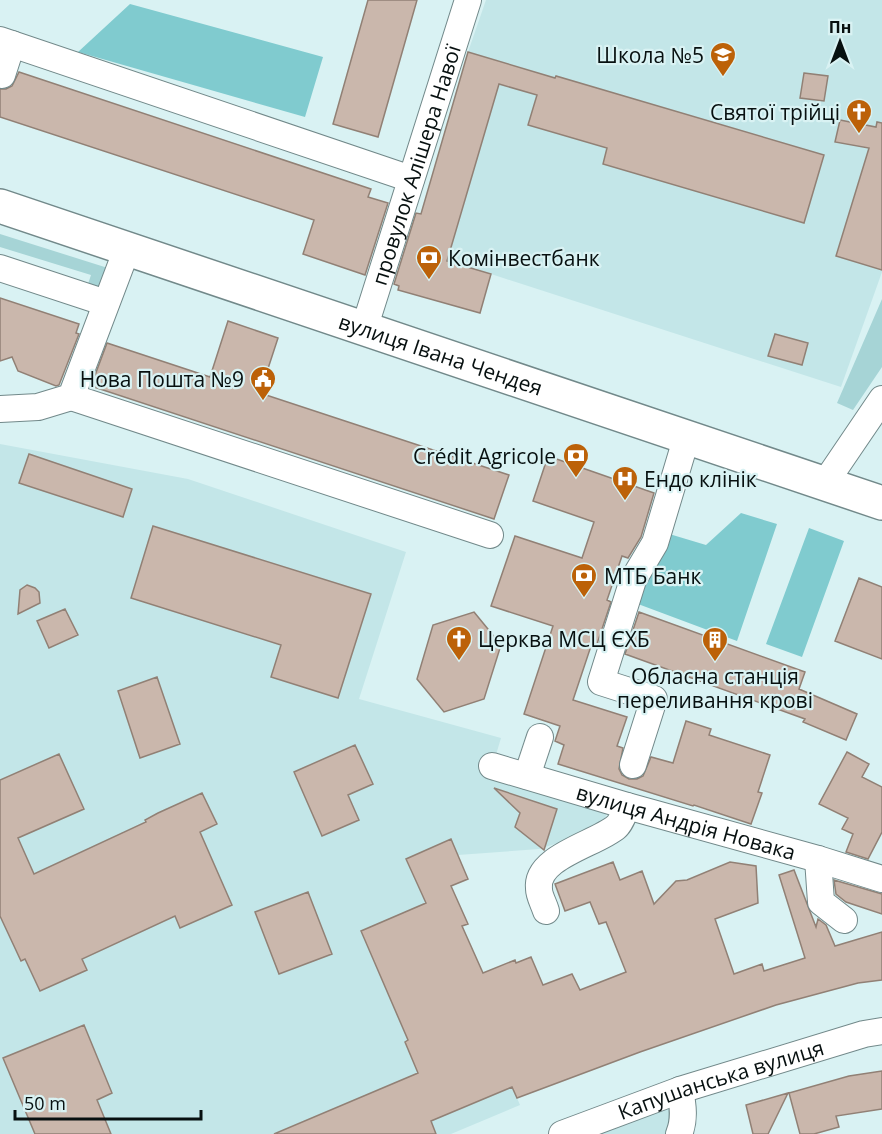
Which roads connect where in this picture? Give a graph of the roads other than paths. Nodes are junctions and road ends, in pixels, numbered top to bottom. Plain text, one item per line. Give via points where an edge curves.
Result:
1 (468, 0) edge
2 (6, 42) edge
3 (2, 75) dead end
4 (411, 179) junction
5 (0, 206) edge
6 (127, 249) junction
7 (0, 268) edge
8 (106, 303) junction
9 (364, 329) junction
10 (71, 398) junction
11 (882, 399) edge
12 (0, 408) edge
13 (687, 436) junction
14 (825, 483) junction
15 (882, 503) edge
16 (490, 535) dead end
17 (540, 737) dead end
18 (633, 765) dead end
19 (492, 766) dead end
20 (527, 776) junction
21 (627, 806) junction
22 (818, 859) junction
23 (882, 879) edge
24 (546, 911) dead end
25 (844, 920) dead end
26 (882, 1031) edge
27 (680, 1090) junction
28 (562, 1134) edge
29 (679, 1134) edge

1 - 4 street, провулок Алішера Навої
2 - 3 street
2 - 4 street
4 - 9 street, провулок Алішера Навої
5 - 6 main road, вулиця Івана Чендея
6 - 8 street
6 - 9 main road, вулиця Івана Чендея
7 - 8 street
8 - 10 street
9 - 13 main road, вулиця Івана Чендея
10 - 12 street via 38,406
10 - 16 street
11 - 14 street
13 - 14 main road, вулиця Івана Чендея
13 - 18 street via 655,543 633,580 601,682 654,699
14 - 15 main road, вулиця Івана Чендея
17 - 20 street
19 - 20 street, вулиця Андрія Новака
20 - 21 street, вулиця Андрія Новака
21 - 22 street, вулиця Андрія Новака
21 - 24 street via 618,826 545,868 539,878 539,889
22 - 23 street, вулиця Андрія Новака
22 - 25 street via 821,902
26 - 27 street, Капушанська вулиця
27 - 28 street, Капушанська вулиця
27 - 29 street via 683,1107

